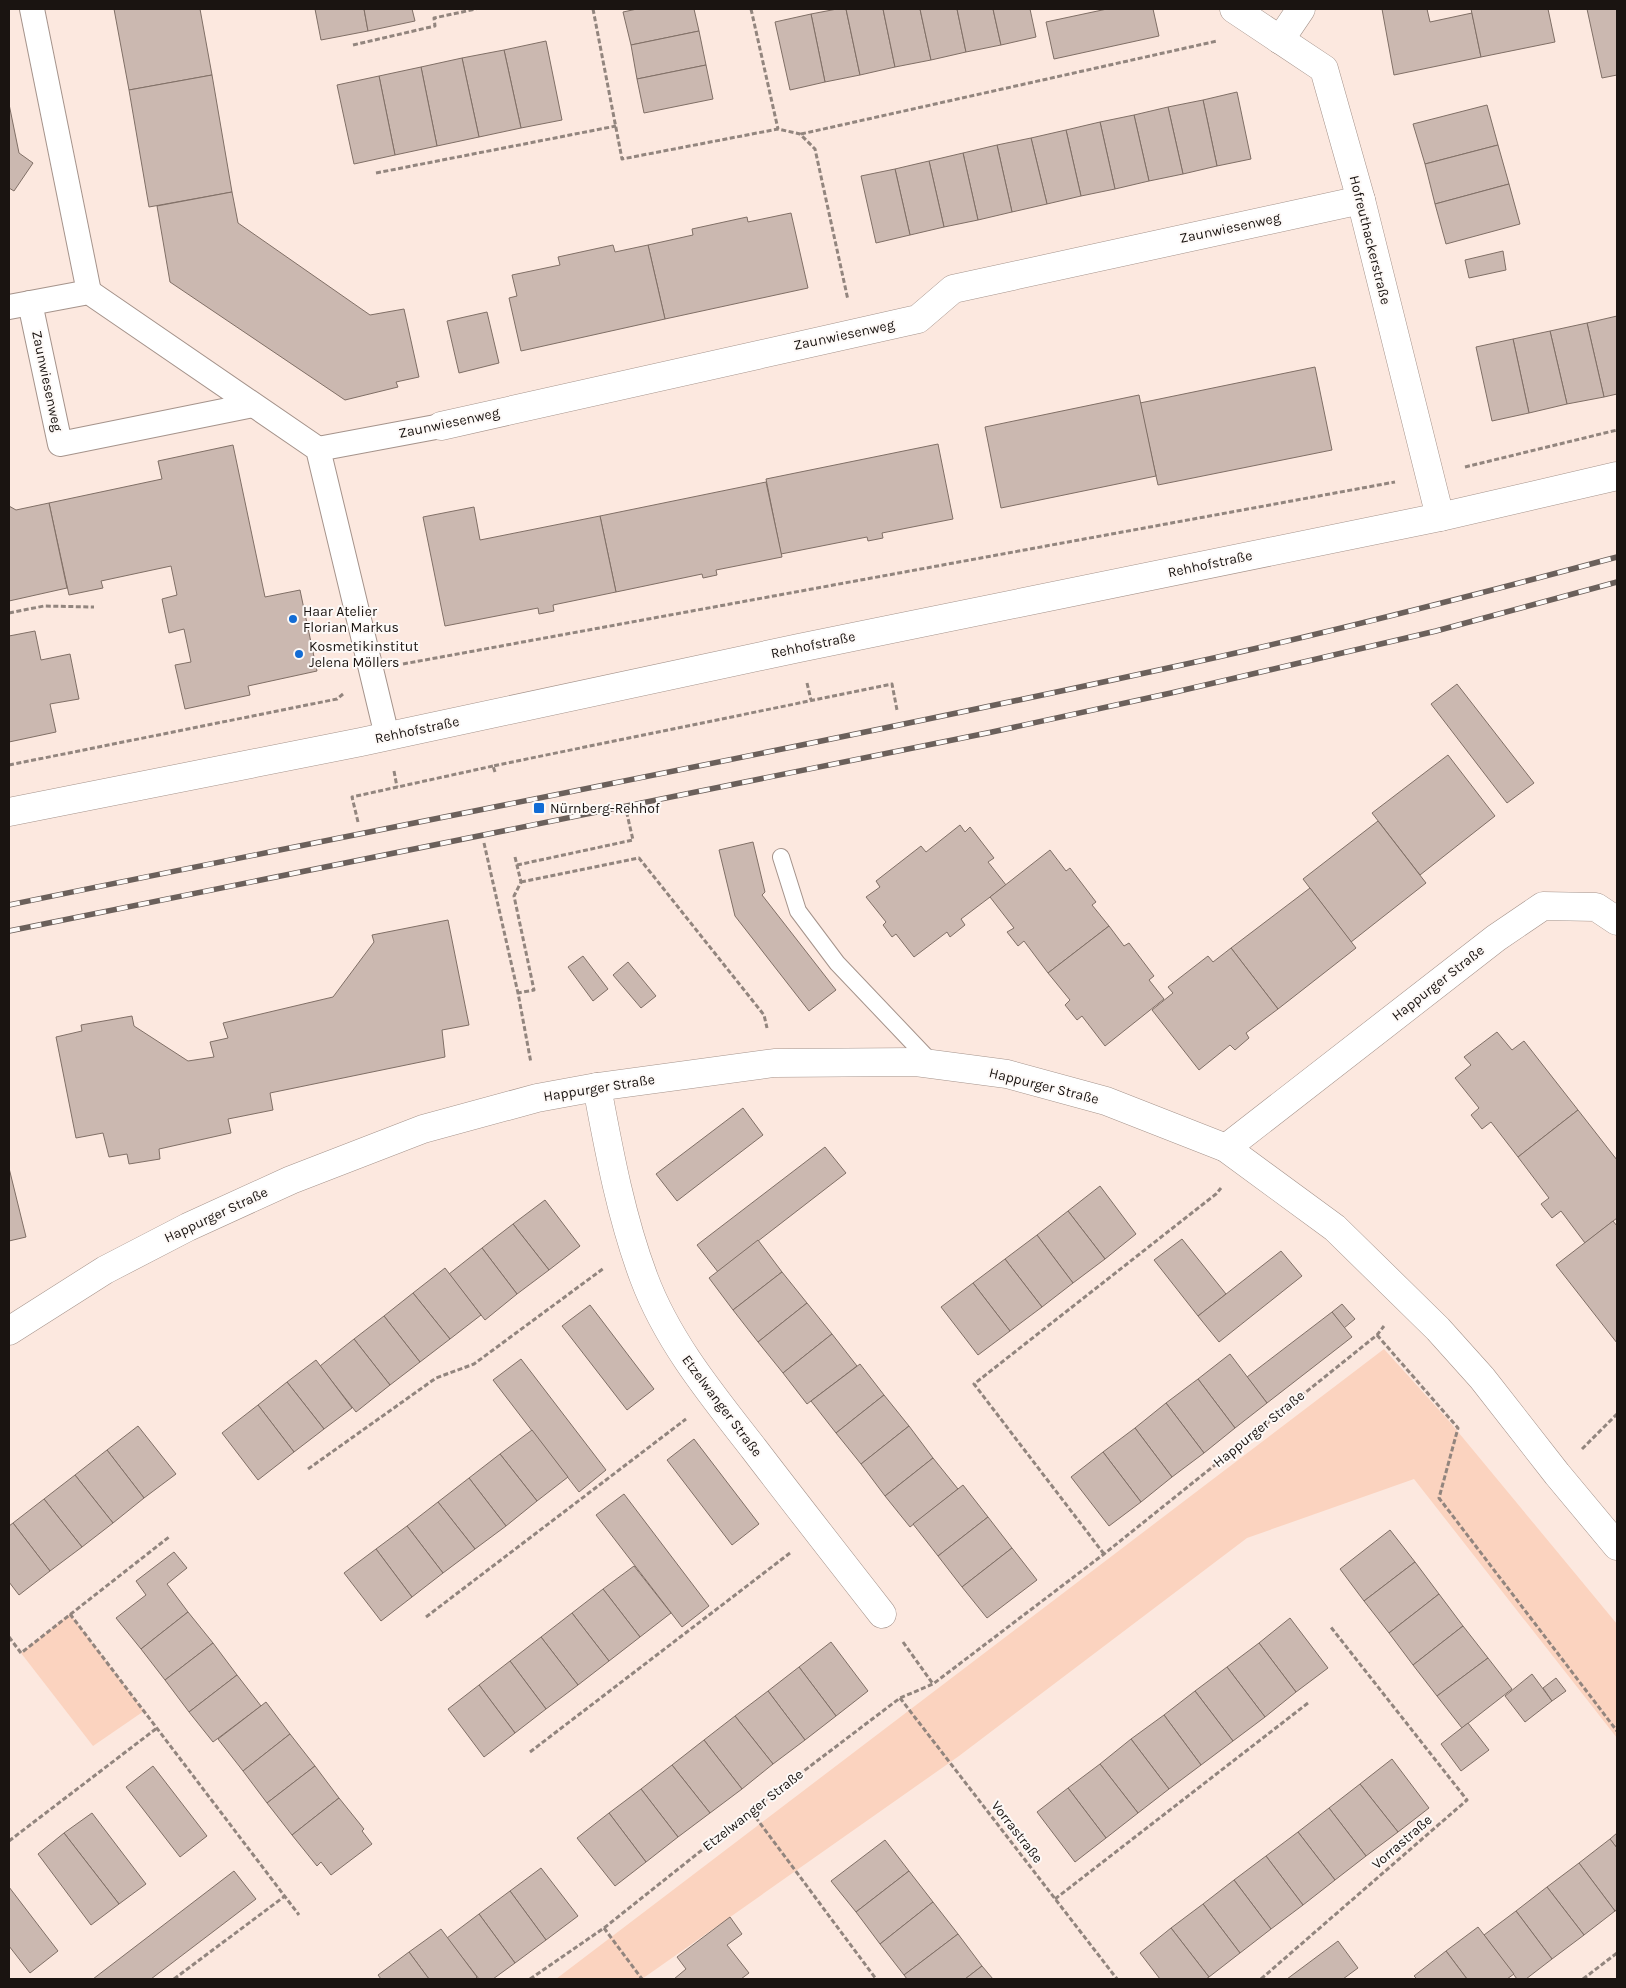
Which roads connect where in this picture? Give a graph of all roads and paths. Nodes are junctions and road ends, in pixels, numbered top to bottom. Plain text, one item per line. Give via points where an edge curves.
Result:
1 (32, 9) edge
2 (476, 9) edge
3 (593, 9) edge
4 (751, 9) edge
5 (1300, 9) edge
6 (1238, 12) edge
7 (1280, 40) junction
8 (353, 45) dead end
9 (616, 126) junction
10 (778, 128) junction
11 (800, 134) junction
12 (376, 173) dead end
13 (1361, 200) junction
14 (89, 292) junction
15 (19, 305) edge
16 (855, 332) junction
17 (253, 405) junction
18 (440, 426) joint
19 (1617, 430) edge
20 (318, 450) junction
21 (1430, 476) junction
22 (1617, 476) edge
23 (1440, 517) junction
24 (94, 607) dead end
25 (9, 613) edge
26 (372, 671) junction
27 (898, 710) dead end
28 (387, 736) junction
29 (9, 765) edge
30 (493, 766) junction
31 (495, 772) dead end
32 (9, 812) edge
33 (627, 814) dead end
34 (358, 822) dead end
35 (484, 843) dead end
36 (515, 857) dead end
37 (782, 857) dead end
38 (517, 865) junction
39 (520, 882) junction
40 (1617, 921) edge
41 (518, 994) junction
42 (764, 1015) dead end
43 (933, 1064) junction
44 (597, 1087) junction
45 (538, 1098) junction
46 (1235, 1154) junction
47 (633, 1246) junction
48 (1408, 1299) junction
49 (9, 1331) edge
50 (1377, 1335) junction
51 (714, 1398) junction
52 (1617, 1414) edge
53 (308, 1469) dead end
54 (1556, 1474) junction
55 (818, 1532) junction
56 (169, 1537) dead end
57 (1617, 1546) edge
58 (1104, 1554) junction
59 (70, 1614) junction
60 (882, 1614) joint
61 (426, 1617) dead end
62 (1330, 1626) dead end
63 (9, 1637) edge
64 (933, 1684) junction
65 (900, 1698) junction
66 (1308, 1704) dead end
67 (157, 1728) junction
68 (1617, 1731) edge
69 (530, 1752) dead end
70 (751, 1811) junction
71 (9, 1842) edge
72 (285, 1896) junction
73 (1055, 1899) junction
74 (299, 1915) dead end
75 (604, 1928) junction
76 (1617, 1953) edge
77 (174, 1979) edge
78 (530, 1979) edge
79 (642, 1979) edge
80 (876, 1979) edge
81 (1117, 1979) edge
82 (1261, 1979) edge
83 (1583, 1979) edge

1 - 14 street
2 - 8 path via 434,18 435,26
3 - 9 path
4 - 10 path
5 - 7 street
6 - 7 street, Hofreuthackerstraße
6 - 11 path via 1224,39
7 - 13 street, Hofreuthackerstraße via 1324,69
9 - 10 path via 622,159
9 - 12 path
10 - 11 path
11 - 16 path via 815,148
13 - 16 street, Zaunwiesenweg via 954,289 918,318
13 - 21 street, Hofreuthackerstraße
14 - 15 street, Zaunwiesenweg
14 - 17 street
15 - 17 street, Zaunwiesenweg via 60,444
16 - 18 street, Zaunwiesenweg
17 - 20 street
18 - 20 street, Zaunwiesenweg
19 - 21 path
20 - 26 street
21 - 23 street, Hofreuthackerstraße
21 - 26 path via 428,658
22 - 23 street, Rehhofstraße
23 - 28 street, Rehhofstraße
24 - 25 path via 44,606
26 - 28 street
26 - 29 path via 337,699
27 - 30 path via 892,684
28 - 32 street, Rehhofstraße
30 - 31 path
30 - 34 path via 352,797
33 - 38 path via 633,840
35 - 41 path
36 - 38 path
37 - 43 lane via 798,911 837,963
38 - 39 path
39 - 41 path via 514,896 534,990
39 - 42 path via 640,858
40 - 46 street, Happurger Straße via 1596,907 1543,906 1496,938
41 - 45 path
43 - 44 street, Happurger Straße via 774,1062
43 - 46 street, Happurger Straße via 1007,1074 1106,1101
44 - 45 street, Happurger Straße
44 - 47 street, Etzelwanger Straße via 610,1158
45 - 49 street, Happurger Straße via 422,1129 291,1180 188,1227 105,1270
46 - 48 street, Happurger Straße via 1335,1228
46 - 58 path via 1216,1194 974,1384
47 - 51 street, Etzelwanger Straße via 662,1317 682,1353
47 - 53 path via 474,1364 436,1378
48 - 50 path, Happurger Straße
48 - 54 street, Happurger Straße via 1482,1378
50 - 58 path, Happurger Straße
50 - 68 path via 1458,1428 1439,1498
51 - 55 street, Etzelwanger Straße
51 - 61 path
52 - 54 path
54 - 57 street, Happurger Straße
55 - 60 street, Etzelwanger Straße
55 - 69 path
56 - 59 path
58 - 64 path, Etzelwanger Straße
59 - 63 path via 21,1652
59 - 67 path
60 - 64 path
62 - 82 path, Vorrastraße via 1467,1800
64 - 65 path, Etzelwanger Straße
65 - 70 path, Etzelwanger Straße
65 - 73 path, Vorrastraße
66 - 73 path
67 - 71 path
67 - 72 path
70 - 75 path, Etzelwanger Straße
70 - 80 path
72 - 74 path
72 - 77 path
73 - 81 path, Vorrastraße
75 - 78 path, Etzelwanger Straße
75 - 79 path
76 - 83 path

